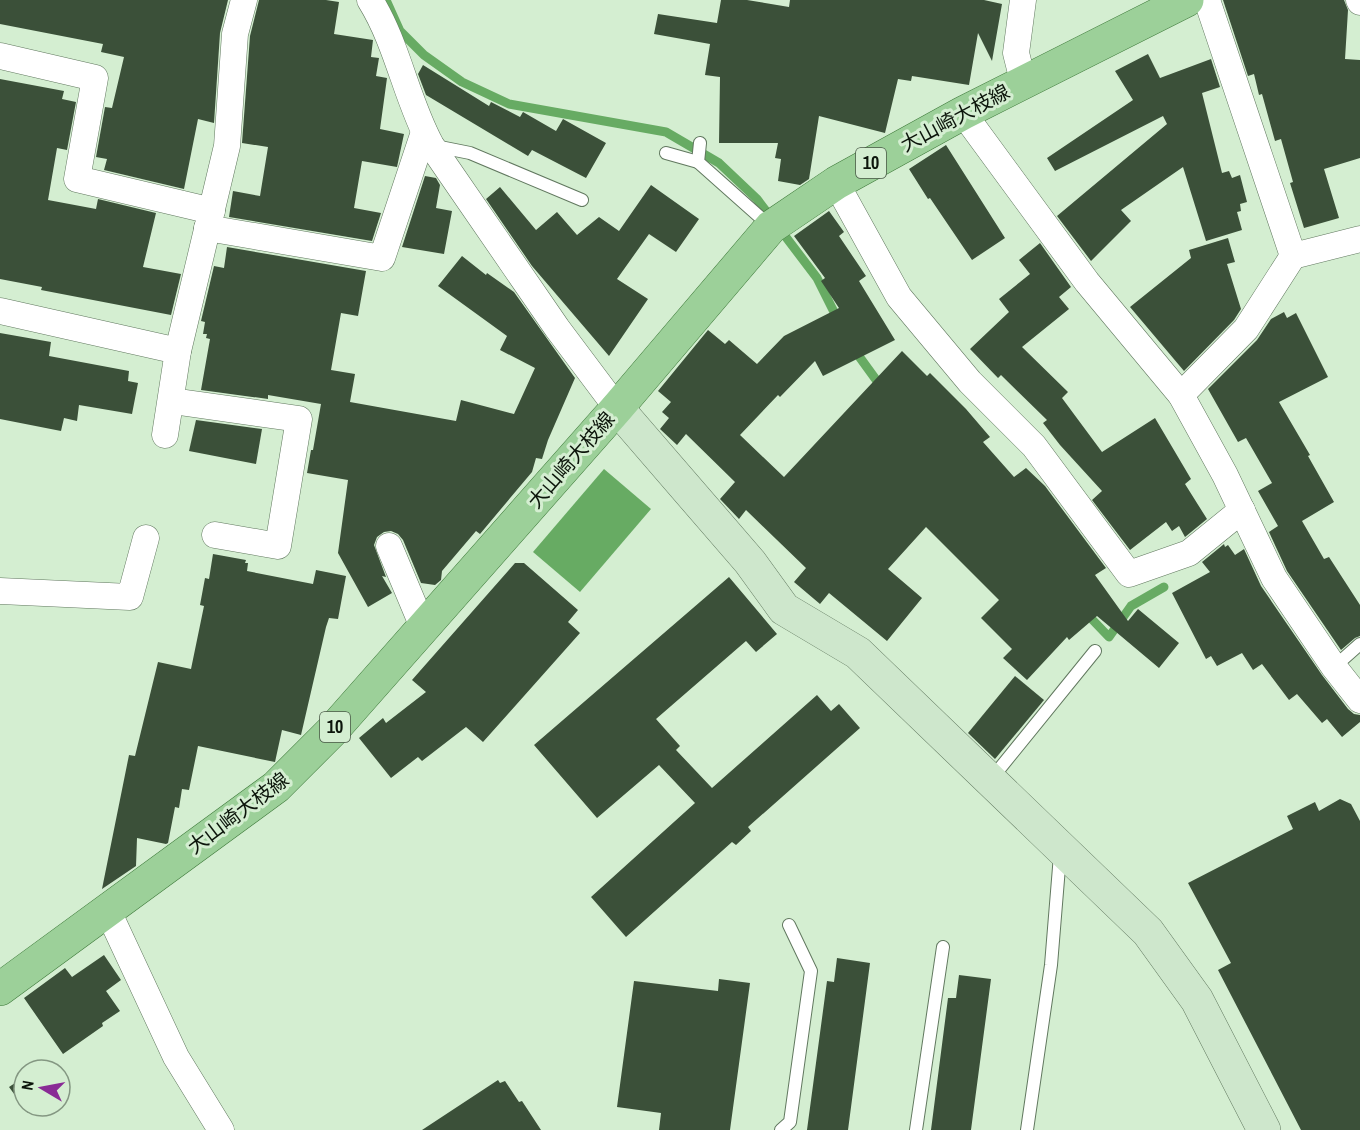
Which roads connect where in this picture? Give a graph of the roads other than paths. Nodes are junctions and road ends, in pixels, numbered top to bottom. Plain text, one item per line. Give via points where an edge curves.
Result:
1 (244, 0) edge
2 (370, 0) edge
3 (1023, 0) edge
4 (1207, 0) edge
5 (1173, 3) edge
6 (0, 56) edge
7 (1023, 81) junction
8 (963, 113) junction
9 (427, 138) junction
10 (700, 142) dead end
11 (666, 153) dead end
12 (699, 162) junction
13 (836, 183) junction
14 (582, 200) dead end
15 (210, 219) junction
16 (771, 227) junction
17 (1360, 239) edge
18 (1293, 256) junction
19 (0, 312) edge
20 (178, 351) junction
21 (1181, 395) junction
22 (172, 401) junction
23 (617, 408) junction
24 (165, 435) dead end
25 (1242, 510) junction
26 (215, 535) dead end
27 (146, 538) dead end
28 (389, 546) dead end
29 (0, 591) edge
30 (423, 627) junction
31 (1360, 645) edge
32 (1095, 651) dead end
33 (1334, 667) junction
34 (1360, 700) edge
35 (990, 780) junction
36 (1060, 848) junction
37 (107, 909) junction
38 (789, 925) dead end
39 (943, 947) dead end
40 (0, 989) edge
41 (221, 1130) edge
42 (781, 1130) edge
43 (916, 1130) edge
44 (1027, 1130) edge
45 (1264, 1130) edge

1 - 15 street via 235,34 227,146
2 - 9 street via 394,50
3 - 7 street via 1016,53
4 - 18 street
5 - 7 main road, 大山崎大枝線 / 10
6 - 15 street via 95,78 77,179
7 - 8 main road, 大山崎大枝線 / 10
8 - 13 main road, 大山崎大枝線 / 10
8 - 21 street via 1088,282
9 - 14 lane
9 - 15 street via 382,258
9 - 23 street via 550,319
10 - 12 lane
11 - 12 lane
12 - 16 lane
13 - 16 main road, 大山崎大枝線 / 10
13 - 25 street via 899,297 969,382 1034,446 1129,574 1189,553
15 - 20 street
16 - 23 main road, 大山崎大枝線 / 10
17 - 18 street
18 - 21 street via 1246,329
19 - 20 street
20 - 22 street
21 - 25 street
22 - 24 street
22 - 26 street via 299,418 278,546
23 - 30 main road, 大山崎大枝線 / 10
23 - 35 street via 750,562 784,609 858,653
25 - 33 street via 1274,578
27 - 29 street via 130,597
28 - 30 street
30 - 37 main road, 大山崎大枝線 / 10 via 332,731 276,787
31 - 33 lane
32 - 35 lane
33 - 34 street
35 - 36 street
36 - 44 lane via 1051,965
36 - 45 street via 1148,932 1197,1000
37 - 40 main road, 大山崎大枝線 / 10
37 - 41 street via 176,1057
38 - 42 lane via 811,971 789,1122
39 - 43 lane

